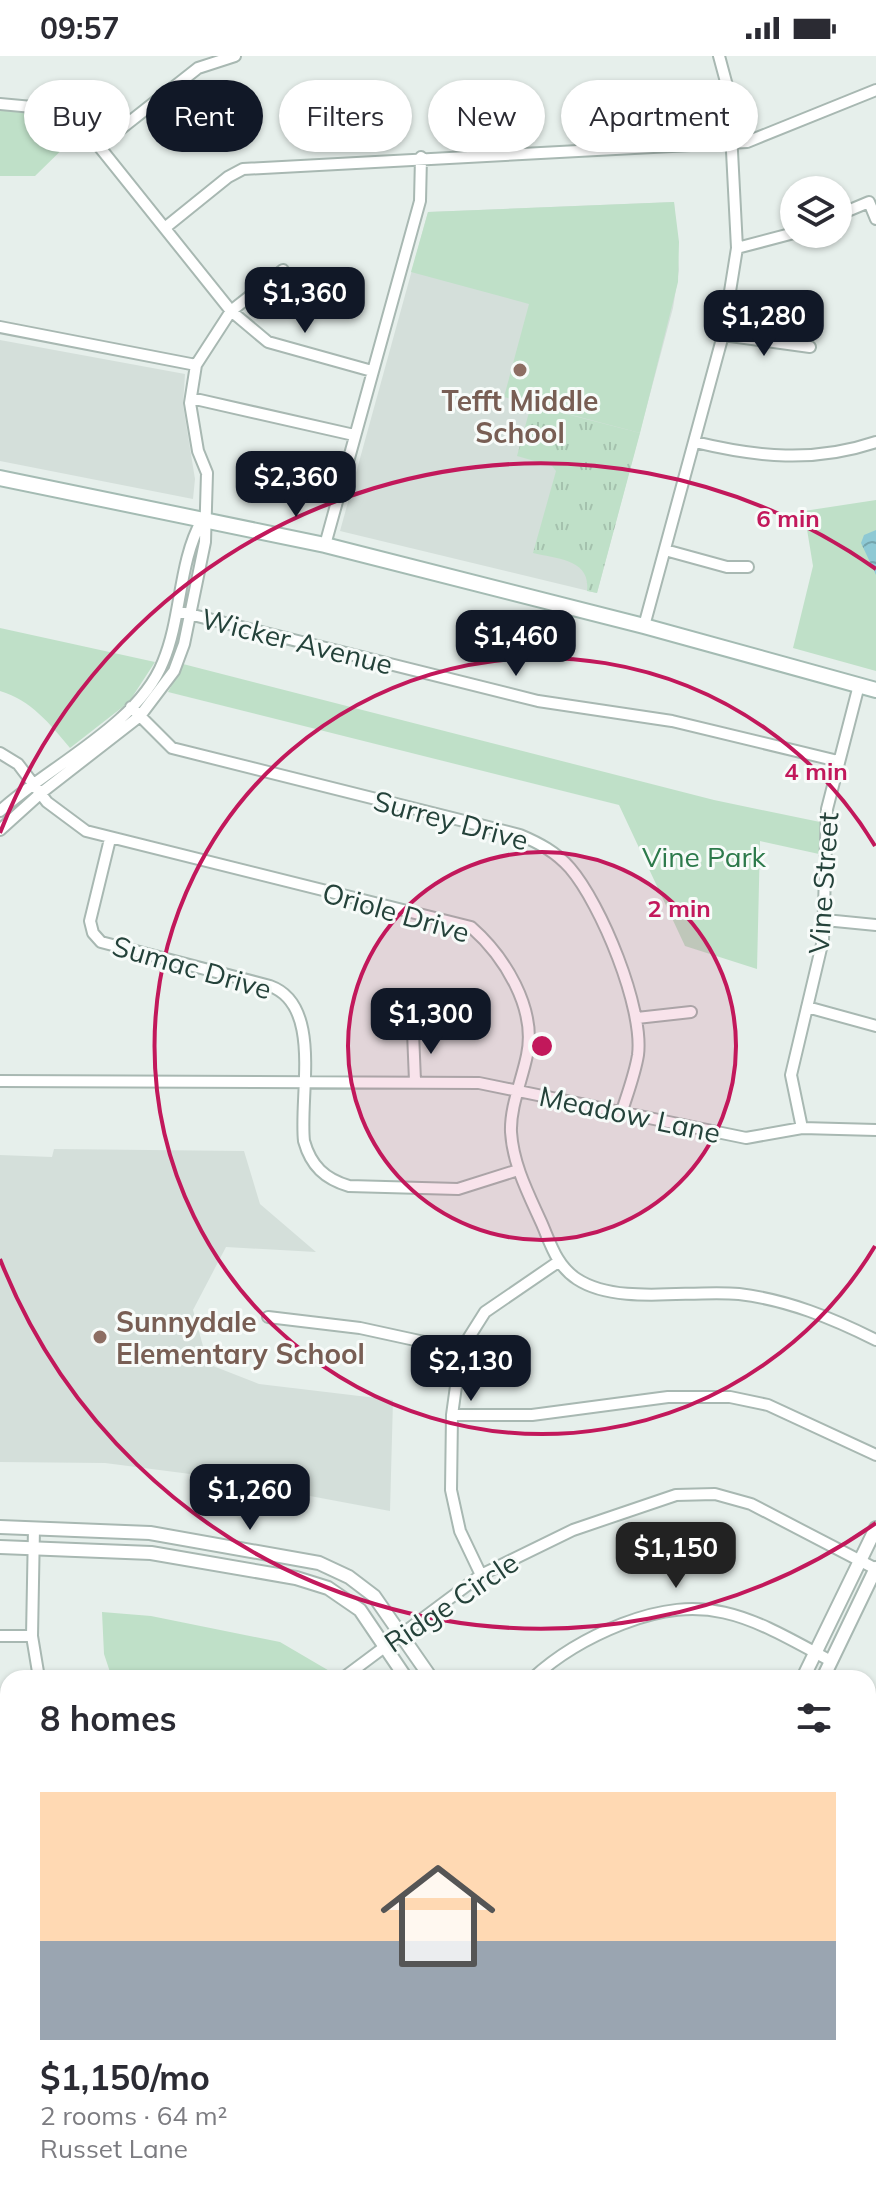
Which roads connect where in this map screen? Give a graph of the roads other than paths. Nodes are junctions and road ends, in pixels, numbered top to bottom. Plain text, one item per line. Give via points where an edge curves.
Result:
1 (235, 56) edge
2 (719, 56) edge
3 (725, 80) edge
4 (876, 90) edge
5 (0, 104) edge
6 (24, 106) edge
7 (130, 122) edge
8 (758, 139) edge
9 (561, 150) edge
10 (104, 152) edge
11 (732, 152) edge
12 (421, 157) junction
13 (852, 209) edge
14 (876, 219) edge
15 (166, 227) junction
16 (780, 237) edge
17 (737, 248) junction
18 (283, 270) dead end
19 (231, 311) junction
20 (0, 327) edge
21 (723, 335) junction
22 (810, 347) dead end
23 (196, 365) junction
24 (372, 371) junction
25 (191, 398) junction
26 (354, 435) junction
27 (695, 442) junction
28 (876, 442) edge
29 (0, 478) edge
30 (203, 518) junction
31 (325, 545) junction
32 (665, 550) junction
33 (748, 567) dead end
34 (177, 611) junction
35 (190, 614) junction
36 (644, 626) junction
37 (859, 685) junction
38 (876, 690) edge
39 (131, 707) junction
40 (140, 716) junction
41 (0, 753) edge
42 (838, 761) junction
43 (34, 783) junction
44 (41, 793) junction
45 (0, 811) edge
46 (0, 830) edge
47 (110, 839) junction
48 (825, 920) junction
49 (876, 925) edge
50 (807, 1007) junction
51 (691, 1012) dead end
52 (637, 1018) junction
53 (876, 1026) edge
54 (413, 1032) dead end
55 (0, 1081) edge
56 (415, 1081) junction
57 (303, 1082) junction
58 (518, 1089) junction
59 (621, 1114) junction
60 (802, 1128) junction
61 (876, 1130) edge
62 (518, 1170) junction
63 (558, 1262) junction
64 (268, 1317) dead end
65 (876, 1340) edge
66 (461, 1350) junction
67 (452, 1415) junction
68 (876, 1455) edge
69 (0, 1527) edge
70 (34, 1528) junction
71 (876, 1528) edge
72 (0, 1547) edge
73 (33, 1548) junction
74 (860, 1561) junction
75 (876, 1569) edge
76 (481, 1575) junction
77 (402, 1633) junction
78 (0, 1636) edge
79 (32, 1636) junction
80 (384, 1646) junction
81 (815, 1652) junction
82 (831, 1661) junction
83 (38, 1670) edge
84 (353, 1670) edge
85 (400, 1670) edge
86 (426, 1670) edge
87 (543, 1670) edge
88 (807, 1670) edge
89 (827, 1670) edge

1 - 7 street via 198,68
2 - 3 street
4 - 8 street
5 - 6 street
9 - 12 street
10 - 15 street
11 - 17 street
12 - 15 street via 243,169
12 - 24 street via 420,201
13 - 14 street via 869,202
15 - 19 street
16 - 17 street
17 - 21 street
18 - 19 street
19 - 23 street
19 - 24 street via 268,342
20 - 23 street
21 - 22 street
21 - 27 street
23 - 25 street
24 - 26 street
25 - 26 street
25 - 30 street via 198,451 207,473
26 - 31 street
27 - 28 street via 790,457
27 - 32 street
29 - 30 main road
30 - 31 main road
30 - 34 street via 191,539
30 - 35 street via 205,542
31 - 36 main road
32 - 33 street via 727,567
32 - 36 street
34 - 35 street, Wicker Avenue
34 - 39 street via 160,669
35 - 40 street via 174,671
35 - 42 street, Wicker Avenue via 538,701 672,721
36 - 37 main road
37 - 38 main road
37 - 42 street, Vine Street
39 - 40 street, Surrey Drive
39 - 43 street
40 - 44 street
40 - 52 street, Surrey Drive via 172,748 511,832 540,844 579,881 626,977
41 - 43 street, Oriole Drive
42 - 48 street, Vine Street via 827,809
43 - 44 street, Oriole Drive
43 - 45 street
44 - 46 street
44 - 47 street, Oriole Drive via 66,819
47 - 57 street, Sumac Drive via 90,921 96,937 113,947 283,991 303,1022
47 - 58 street, Oriole Drive via 471,927 495,948 526,1018 528,1051
48 - 49 street
48 - 50 street, Vine Street
50 - 53 street
50 - 60 street, Vine Street via 791,1075
51 - 52 street
52 - 59 street, Surrey Drive via 638,1055
54 - 56 street
55 - 57 street, Meadow Lane
56 - 57 street, Meadow Lane
56 - 58 street, Meadow Lane
57 - 62 street, Sumac Drive via 308,1157 333,1182 364,1188 458,1189
58 - 59 street, Meadow Lane
58 - 62 street, Oriole Drive via 511,1131
59 - 60 street, Meadow Lane via 746,1138
60 - 61 street, Meadow Lane
62 - 63 street, Oriole Drive
63 - 65 street via 578,1280 609,1291 768,1299
63 - 66 street via 485,1312
64 - 66 street via 360,1328
66 - 67 street
67 - 68 street via 532,1415 668,1397 730,1397 768,1405
67 - 76 street via 451,1490 460,1531
69 - 70 street
70 - 73 street
70 - 77 street via 150,1533 319,1563 367,1590
71 - 74 street
72 - 73 street
73 - 79 street
73 - 80 street via 151,1553 296,1578 351,1601
74 - 75 street, Ridge Circle
74 - 76 street, Ridge Circle via 751,1504 698,1494 654,1501 573,1530
74 - 81 street
75 - 82 street
76 - 77 street, Ridge Circle
77 - 80 street, Ridge Circle
77 - 86 street
78 - 79 street
79 - 83 street
80 - 84 street, Ridge Circle
80 - 85 street
81 - 82 street
81 - 87 street via 720,1610 682,1607 598,1633
81 - 88 street
82 - 89 street

